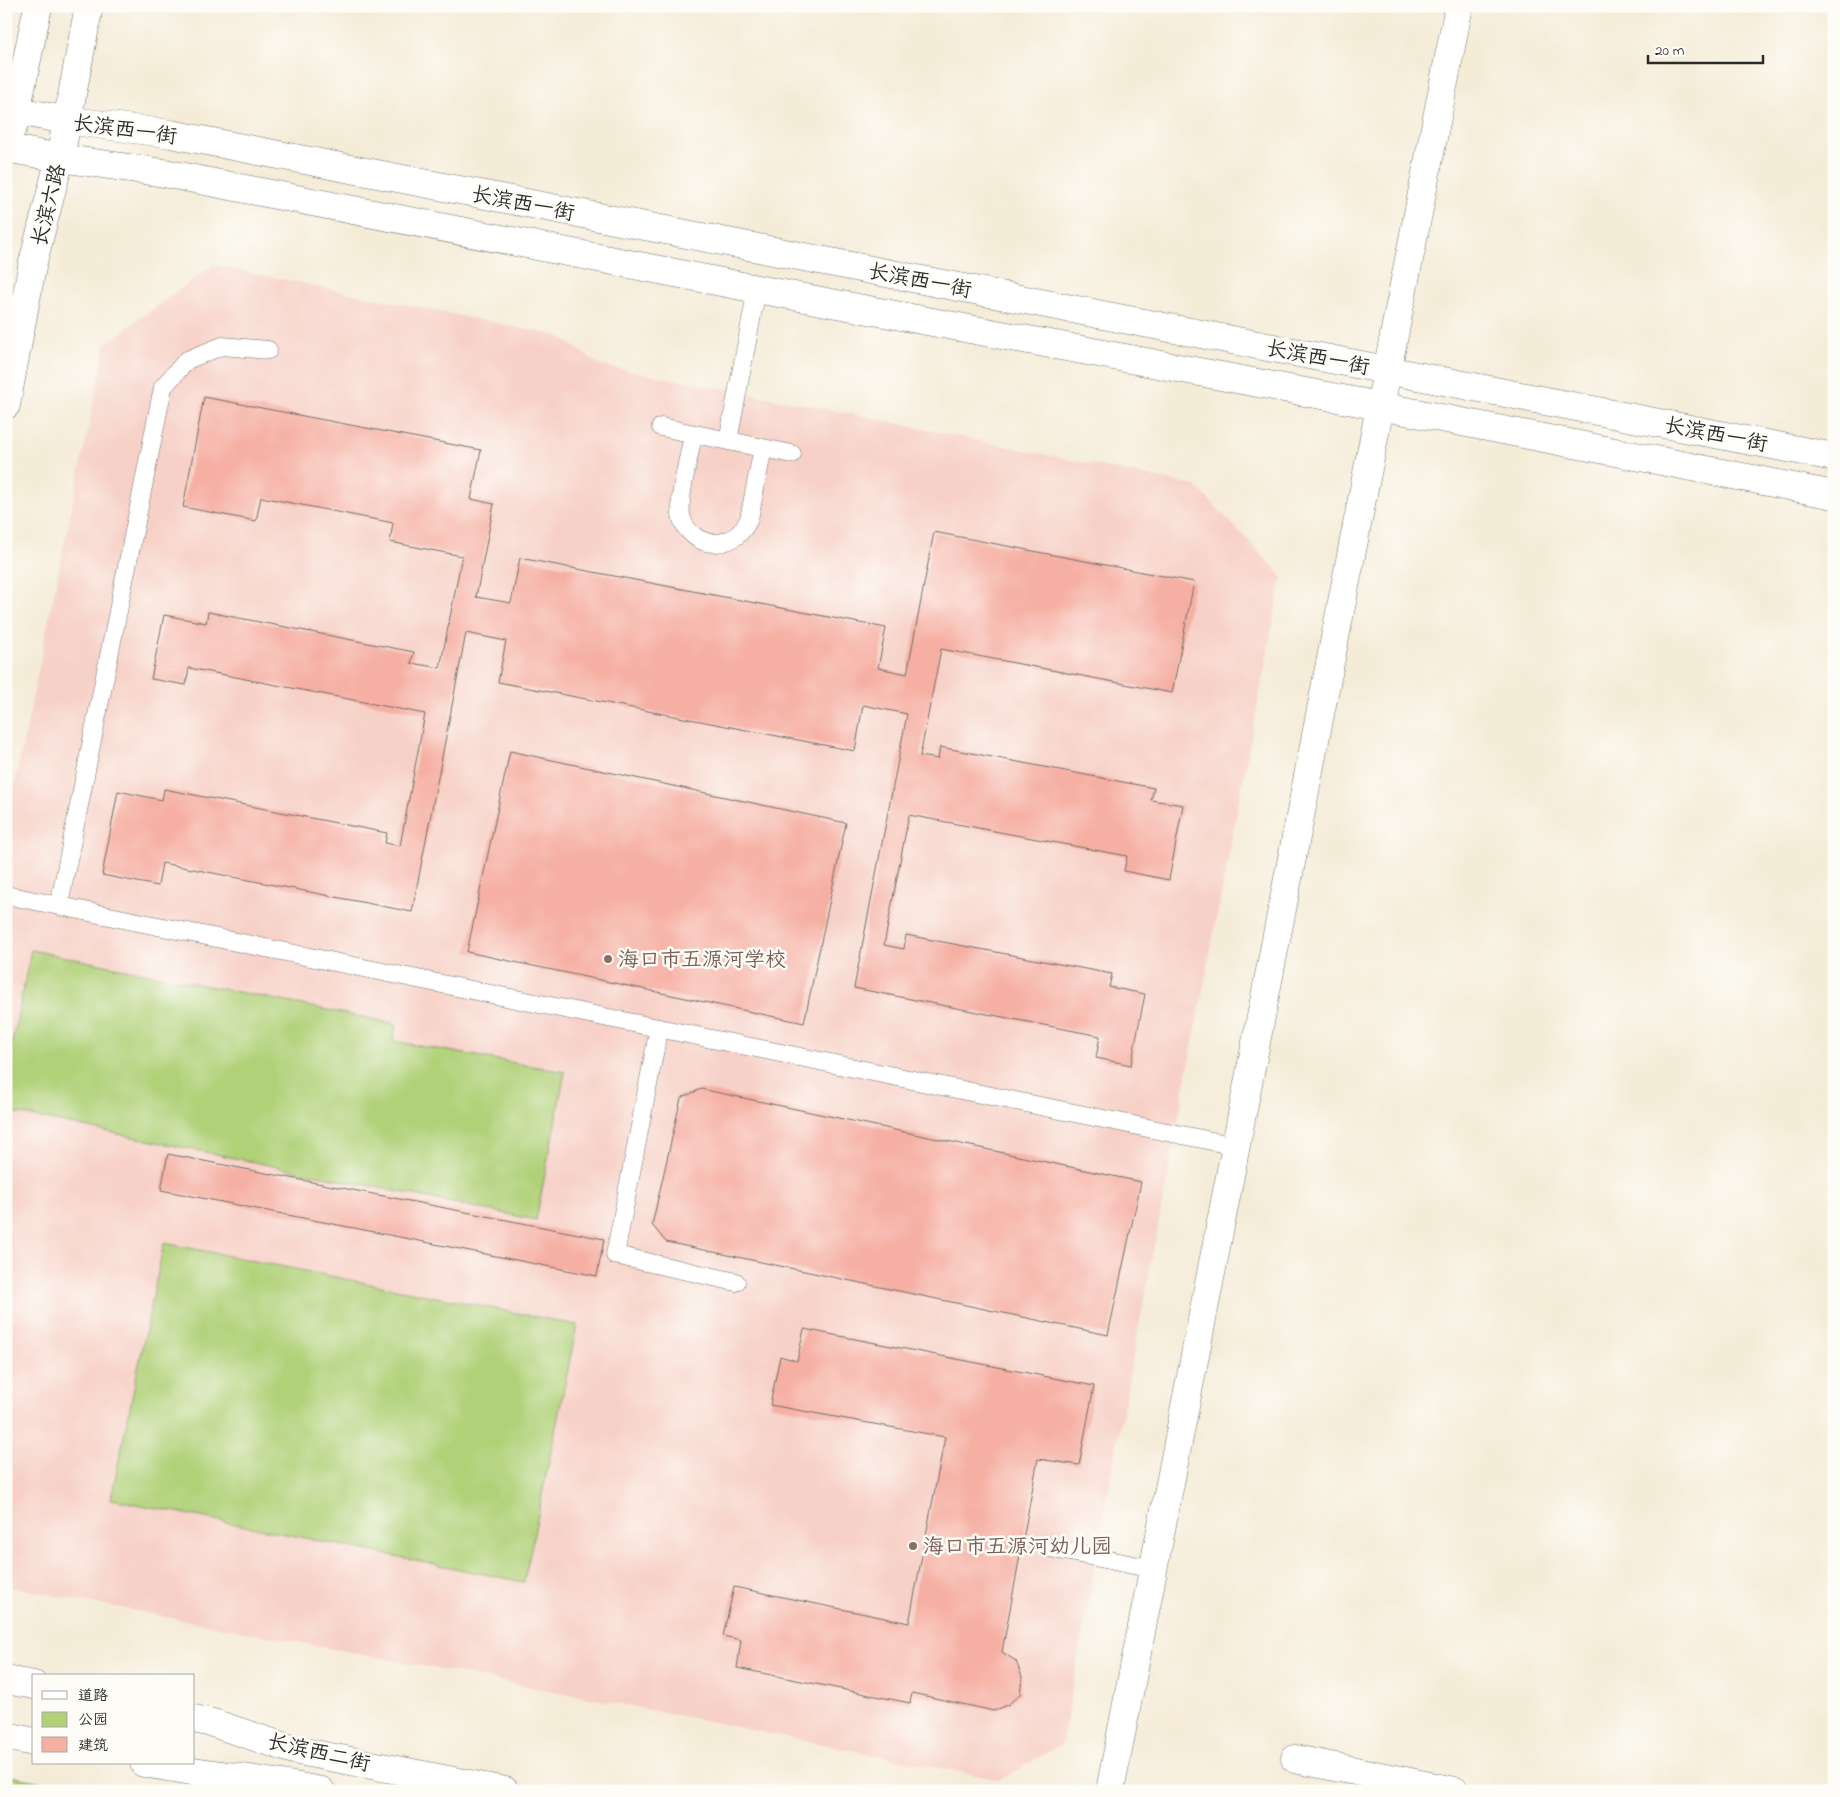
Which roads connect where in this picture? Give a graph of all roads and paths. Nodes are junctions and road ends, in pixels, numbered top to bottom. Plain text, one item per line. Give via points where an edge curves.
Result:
1 (38, 6) edge
2 (90, 6) edge
3 (1459, 6) edge
4 (11, 110) edge
5 (66, 120) junction
6 (7, 150) edge
7 (60, 158) junction
8 (757, 289) junction
9 (268, 350) dead end
10 (1386, 370) junction
11 (6, 405) edge
12 (1380, 406) junction
13 (661, 427) dead end
14 (694, 434) junction
15 (728, 441) junction
16 (763, 448) junction
17 (792, 454) dead end
18 (1834, 457) edge
19 (1834, 495) edge
20 (6, 895) edge
21 (59, 905) junction
22 (660, 1028) junction
23 (1236, 1146) junction
24 (736, 1282) dead end
25 (1045, 1547) dead end
26 (1153, 1569) junction
27 (6, 1680) edge
28 (32, 1685) edge
29 (195, 1719) edge
30 (6, 1736) edge
31 (32, 1742) edge
32 (1295, 1759) dead end
33 (149, 1764) edge
34 (321, 1791) edge
35 (505, 1791) edge
36 (1110, 1791) edge
37 (1455, 1791) edge

1 - 4 street
2 - 5 street, 长滨六路
3 - 10 street
4 - 5 street, 长滨西一街
4 - 6 street
5 - 7 street, 长滨六路
5 - 10 street, 长滨西一街 via 171,134
6 - 7 street, 长滨西一街
7 - 8 street, 长滨西一街 via 174,175
7 - 11 street, 长滨六路 via 33,262
8 - 12 street, 长滨西一街
8 - 15 lane
9 - 21 lane via 222,346 188,360 163,387
10 - 12 street
10 - 18 street, 长滨西一街
12 - 19 street, 长滨西一街
12 - 23 street
13 - 14 lane
14 - 15 lane
14 - 16 lane via 681,516 685,527 704,542 726,541 744,529
15 - 16 lane
16 - 17 lane
20 - 21 lane
21 - 22 lane
22 - 23 lane
22 - 24 lane via 615,1255
23 - 26 street
25 - 26 lane
26 - 36 street
27 - 28 street
29 - 35 street, 长滨西二街 via 294,1750
30 - 31 street
32 - 37 street
33 - 34 street, 长滨西二街

